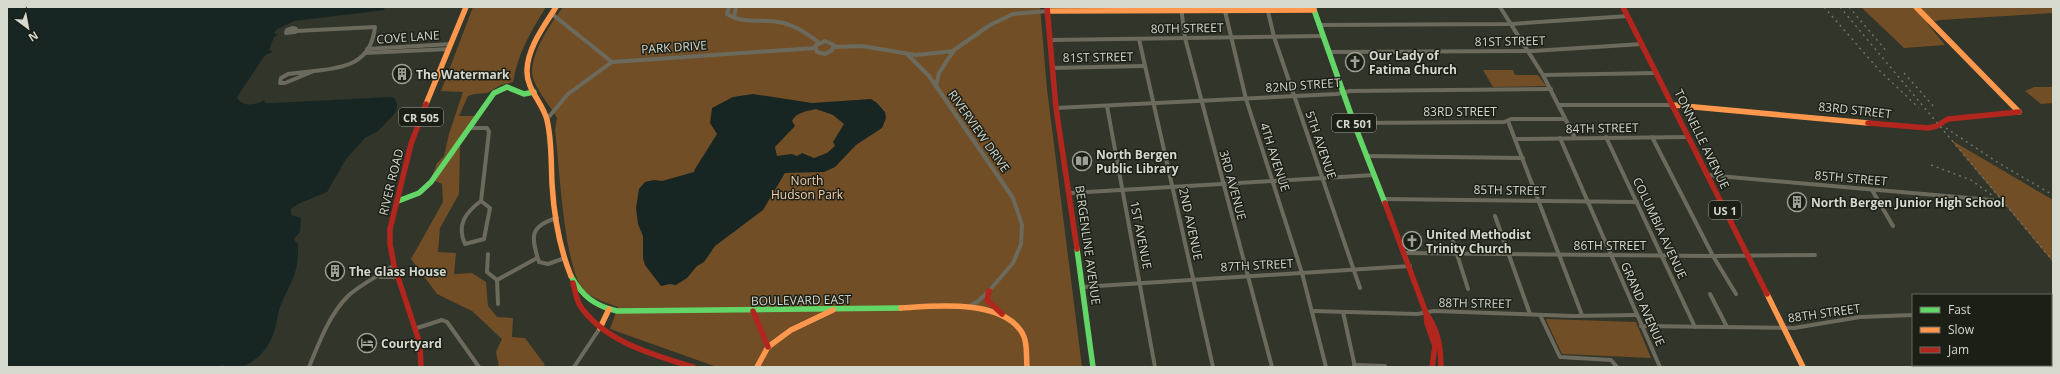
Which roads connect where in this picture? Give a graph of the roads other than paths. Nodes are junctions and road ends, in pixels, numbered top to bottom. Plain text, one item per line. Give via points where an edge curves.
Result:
1 (466, 7) edge
2 (556, 7) edge
3 (729, 7) edge
4 (736, 7) edge
5 (1200, 7) edge
6 (1500, 7) edge
7 (1623, 7) edge
8 (1916, 7) edge
9 (1181, 8) edge
10 (1224, 8) edge
11 (1267, 8) edge
12 (1314, 8) edge
13 (1048, 9) edge
14 (1095, 9) edge
15 (1137, 9) edge
16 (552, 14) junction
17 (1628, 16) junction
18 (734, 17) junction
19 (1511, 24) junction
20 (1320, 25) junction
21 (296, 31) dead end
22 (1323, 36) junction
23 (1274, 37) junction
24 (1185, 38) junction
25 (1230, 38) junction
26 (1139, 39) junction
27 (1050, 40) junction
28 (819, 43) junction
29 (1643, 44) junction
30 (450, 46) junction
31 (834, 47) junction
32 (815, 48) junction
33 (954, 50) junction
34 (366, 51) junction
35 (1528, 51) junction
36 (1329, 52) junction
37 (907, 54) junction
38 (612, 62) junction
39 (1144, 66) junction
40 (1052, 68) junction
41 (314, 72) junction
42 (1658, 73) junction
43 (1543, 75) junction
44 (936, 86) junction
45 (1551, 89) junction
46 (534, 92) junction
47 (1343, 93) junction
48 (1294, 96) junction
49 (1246, 99) junction
50 (1200, 101) junction
51 (1153, 104) junction
52 (1559, 105) junction
53 (1673, 105) junction
54 (1107, 106) junction
55 (1056, 108) junction
56 (1565, 118) junction
57 (547, 119) junction
58 (1508, 121) junction
59 (1354, 123) junction
60 (470, 128) junction
61 (1606, 137) junction
62 (1652, 137) junction
63 (1688, 137) junction
64 (1560, 138) junction
65 (1575, 138) junction
66 (1516, 139) junction
67 (1366, 156) junction
68 (1523, 158) junction
69 (1374, 175) junction
70 (1707, 175) junction
71 (1323, 179) junction
72 (1273, 181) junction
73 (1223, 185) junction
74 (1173, 187) junction
75 (1123, 190) junction
76 (1872, 190) junction
77 (1070, 194) junction
78 (1384, 200) junction
79 (1992, 200) dead end
80 (398, 201) junction
81 (481, 201) junction
82 (1538, 201) junction
83 (1588, 201) junction
84 (1637, 202) junction
85 (1494, 216) dead end
86 (557, 218) junction
87 (1893, 226) dead end
88 (1450, 232) dead end
89 (1405, 253) junction
90 (1456, 253) junction
91 (488, 254) dead end
92 (1508, 254) junction
93 (1560, 254) junction
94 (1610, 254) junction
95 (1662, 255) junction
96 (1815, 255) dead end
97 (1713, 256) junction
98 (1748, 256) junction
99 (537, 258) junction
100 (565, 258) junction
101 (394, 265) junction
102 (1410, 266) junction
103 (1354, 269) junction
104 (1302, 273) junction
105 (1248, 276) junction
106 (398, 277) junction
107 (378, 278) junction
108 (1192, 279) junction
109 (497, 280) junction
110 (573, 283) junction
111 (1140, 283) junction
112 (1082, 287) junction
113 (1360, 288) dead end
114 (1468, 289) dead end
115 (989, 291) junction
116 (1710, 294) dead end
117 (1736, 294) dead end
118 (498, 304) dead end
119 (967, 307) junction
120 (609, 309) junction
121 (833, 310) junction
122 (753, 311) junction
123 (1313, 311) junction
124 (1343, 312) junction
125 (1426, 313) junction
126 (1530, 314) junction
127 (1540, 314) junction
128 (1003, 315) junction
129 (1636, 315) junction
130 (1912, 315) edge
131 (1582, 316) junction
132 (1641, 326) junction
133 (1695, 327) junction
134 (1727, 327) junction
135 (417, 328) junction
136 (600, 328) junction
137 (1785, 329) junction
138 (1435, 346) junction
139 (768, 347) junction
140 (1441, 359) junction
141 (1354, 366) edge
142 (1385, 366) dead end
143 (309, 367) edge
144 (421, 367) edge
145 (479, 367) edge
146 (576, 367) edge
147 (693, 367) edge
148 (756, 367) edge
149 (1027, 367) edge
150 (1093, 367) edge
151 (1155, 367) edge
152 (1213, 367) edge
153 (1272, 367) edge
154 (1326, 367) edge
155 (1432, 367) edge
156 (1441, 367) edge
157 (1444, 367) edge
158 (1617, 367) edge
159 (1660, 367) edge
160 (1803, 367) edge

1 - 30 main road, RIVER ROAD / CR 505
2 - 16 main road, BOULEVARD EAST
3 - 18 street via 728,14
4 - 18 street
5 - 9 main road
6 - 19 street
7 - 17 main road, TONNELLE AVENUE / US 1
8 - 53 main road, 83RD STREET via 2019,112 1948,119 1928,128
9 - 10 main road
9 - 15 main road
9 - 24 street, 3RD AVENUE
10 - 11 main road
10 - 25 street, 4TH AVENUE
11 - 12 main road
11 - 23 street, 5TH AVENUE
12 - 20 main road, CR 501
13 - 14 main road
13 - 27 main road, BERGENLINE AVENUE
13 - 33 street, RIVERVIEW DRIVE via 1002,18
14 - 15 main road
16 - 38 street
16 - 46 main road, BOULEVARD EAST via 527,64 527,74
17 - 19 street
17 - 29 main road, TONNELLE AVENUE / US 1
18 - 28 street, PARK DRIVE via 785,23
19 - 20 street
19 - 35 street
20 - 22 main road, CR 501
21 - 34 street via 374,26 375,30
22 - 23 street, 80TH STREET
22 - 36 main road, CR 501
23 - 25 street, 80TH STREET
23 - 48 street, 5TH AVENUE
24 - 25 street, 80TH STREET
24 - 26 street, 80TH STREET
24 - 50 street, 3RD AVENUE
25 - 49 street, 4TH AVENUE
26 - 27 street, 80TH STREET
26 - 39 street, 2ND AVENUE
27 - 40 main road, BERGENLINE AVENUE
28 - 31 street, PARK DRIVE via 832,43
28 - 32 street
29 - 35 street, 81ST STREET
29 - 42 main road, TONNELLE AVENUE / US 1
30 - 34 street, COVE LANE
30 - 80 main road, RIVER ROAD / CR 505 via 411,144
31 - 32 street, PARK DRIVE via 824,54 817,52
31 - 37 street, PARK DRIVE via 862,46
32 - 38 street, PARK DRIVE
33 - 37 street, PARK DRIVE via 930,55
33 - 44 street, RIVERVIEW DRIVE via 938,73
34 - 41 street via 349,67
35 - 36 street, 81ST STREET
35 - 43 street
36 - 47 main road, CR 501
37 - 44 street via 930,76
38 - 57 street via 567,93
39 - 40 street, 81ST STREET
39 - 51 street, 2ND AVENUE
40 - 55 main road, BERGENLINE AVENUE
41 - 41 street via 288,74 281,78 280,82 285,83
42 - 43 street
42 - 53 main road, TONNELLE AVENUE / US 1
43 - 45 street
44 - 115 street, RIVERVIEW DRIVE via 1013,198 1019,211 1022,232 1019,249 1006,273
45 - 47 street, 82ND STREET
45 - 52 street
46 - 57 main road, BOULEVARD EAST
46 - 60 main road via 522,93 507,87 496,91
47 - 48 street, 82ND STREET
47 - 59 main road, CR 501
48 - 49 street, 82ND STREET
48 - 71 street, 5TH AVENUE
49 - 50 street, 82ND STREET
49 - 72 street, 4TH AVENUE
50 - 51 street, 82ND STREET
50 - 73 street, 3RD AVENUE
51 - 54 street, 82ND STREET
51 - 74 street, 2ND AVENUE
52 - 53 street, 83RD STREET
52 - 56 street
53 - 63 main road, TONNELLE AVENUE / US 1
54 - 55 street, 82ND STREET
54 - 75 street, 1ST AVENUE
55 - 77 main road, BERGENLINE AVENUE
56 - 58 street, 83RD STREET
56 - 65 street
57 - 86 main road, BOULEVARD EAST
58 - 59 street, 83RD STREET
58 - 66 street
59 - 67 main road, CR 501
60 - 80 main road via 431,182 419,193
60 - 81 street via 487,128 489,132
61 - 62 street, 84TH STREET
61 - 65 street, 84TH STREET
61 - 84 street, COLUMBIA AVENUE
62 - 63 street, 84TH STREET
62 - 97 street
63 - 70 main road, TONNELLE AVENUE / US 1
64 - 65 street, 84TH STREET
64 - 66 street, 84TH STREET
64 - 83 street, GRAND AVENUE
66 - 68 street
67 - 68 street
67 - 69 main road, CR 501
68 - 82 street
69 - 71 street
69 - 78 main road, CR 501
70 - 76 street, 85TH STREET
70 - 98 main road, TONNELLE AVENUE / US 1
71 - 72 street
71 - 103 street, 5TH AVENUE
72 - 73 street
72 - 104 street, 4TH AVENUE
73 - 74 street
73 - 105 street, 3RD AVENUE
74 - 75 street
74 - 108 street, 2ND AVENUE
75 - 77 street
75 - 111 street, 1ST AVENUE
76 - 79 street, 85TH STREET
76 - 87 street
77 - 112 main road, BERGENLINE AVENUE
78 - 82 street, 85TH STREET
78 - 89 main road, CR 501
80 - 101 main road, RIVER ROAD / CR 505 via 390,229
81 - 81 street via 490,208 486,236 484,239 465,244 461,237 461,222 470,209
82 - 83 street, 85TH STREET
82 - 93 street
83 - 84 street, 85TH STREET
83 - 94 street, GRAND AVENUE
84 - 95 street, COLUMBIA AVENUE
85 - 92 street
86 - 99 street via 543,221 533,232
86 - 100 main road, BOULEVARD EAST
88 - 90 street
89 - 90 street, 86TH STREET
89 - 102 main road, CR 501
90 - 92 street, 86TH STREET
90 - 114 street
91 - 109 street via 487,272
92 - 93 street, 86TH STREET
92 - 126 street
93 - 94 street, 86TH STREET
93 - 131 street
94 - 95 street, 86TH STREET
94 - 129 street, GRAND AVENUE
95 - 97 street, 86TH STREET
95 - 133 street, COLUMBIA AVENUE
96 - 98 street, 86TH STREET
97 - 98 street, 86TH STREET
97 - 117 street
98 - 137 main road, TONNELLE AVENUE / US 1
99 - 100 street via 539,262 548,264
99 - 109 street
100 - 110 main road, BOULEVARD EAST
101 - 106 main road, RIVER ROAD / CR 505
101 - 107 street
102 - 103 street, 87TH STREET
102 - 125 main road, CR 501
103 - 104 street, 87TH STREET
103 - 113 street, 5TH AVENUE
104 - 105 street, 87TH STREET
104 - 123 street, 4TH AVENUE
105 - 108 street, 87TH STREET
105 - 153 street, 3RD AVENUE
106 - 107 street
106 - 135 main road, RIVER ROAD / CR 505
107 - 143 street via 348,296 316,348
108 - 111 street, 87TH STREET
108 - 152 street, 2ND AVENUE
109 - 118 street
110 - 120 main road, BOULEVARD EAST via 584,297
110 - 136 main road via 580,306
111 - 112 street, 87TH STREET
111 - 151 street, 1ST AVENUE
112 - 150 main road, BERGENLINE AVENUE
115 - 119 street, RIVERVIEW DRIVE
115 - 128 main road via 987,300
116 - 134 street
119 - 121 main road, BOULEVARD EAST
119 - 128 main road, BOULEVARD EAST
120 - 122 main road, BOULEVARD EAST
120 - 136 main road
121 - 122 main road, BOULEVARD EAST
121 - 139 main road via 798,326
122 - 139 main road
123 - 124 street, 88TH STREET
123 - 154 street, 4TH AVENUE
124 - 125 street, 88TH STREET
124 - 141 street
125 - 126 street, 88TH STREET
125 - 138 main road, CR 501
125 - 140 main road, CR 501 via 1434,321 1441,344
126 - 127 street, 88TH STREET
127 - 131 street, 88TH STREET
127 - 158 street via 1560,357 1611,360
128 - 149 main road, BOULEVARD EAST via 1019,329 1024,339
129 - 131 street, 88TH STREET
129 - 132 street, GRAND AVENUE
130 - 137 street, 88TH STREET via 1860,317
132 - 133 street, 88TH STREET
132 - 159 street, GRAND AVENUE
133 - 134 street, 88TH STREET
134 - 137 street, 88TH STREET
135 - 144 main road, RIVER ROAD / CR 505
135 - 145 street via 442,320 447,322
136 - 146 street
136 - 147 main road via 671,361
137 - 160 main road, TONNELLE AVENUE / US 1
138 - 140 main road
138 - 155 main road, CR 501
139 - 148 main road
140 - 156 main road, CR 501
140 - 157 main road
141 - 142 street

